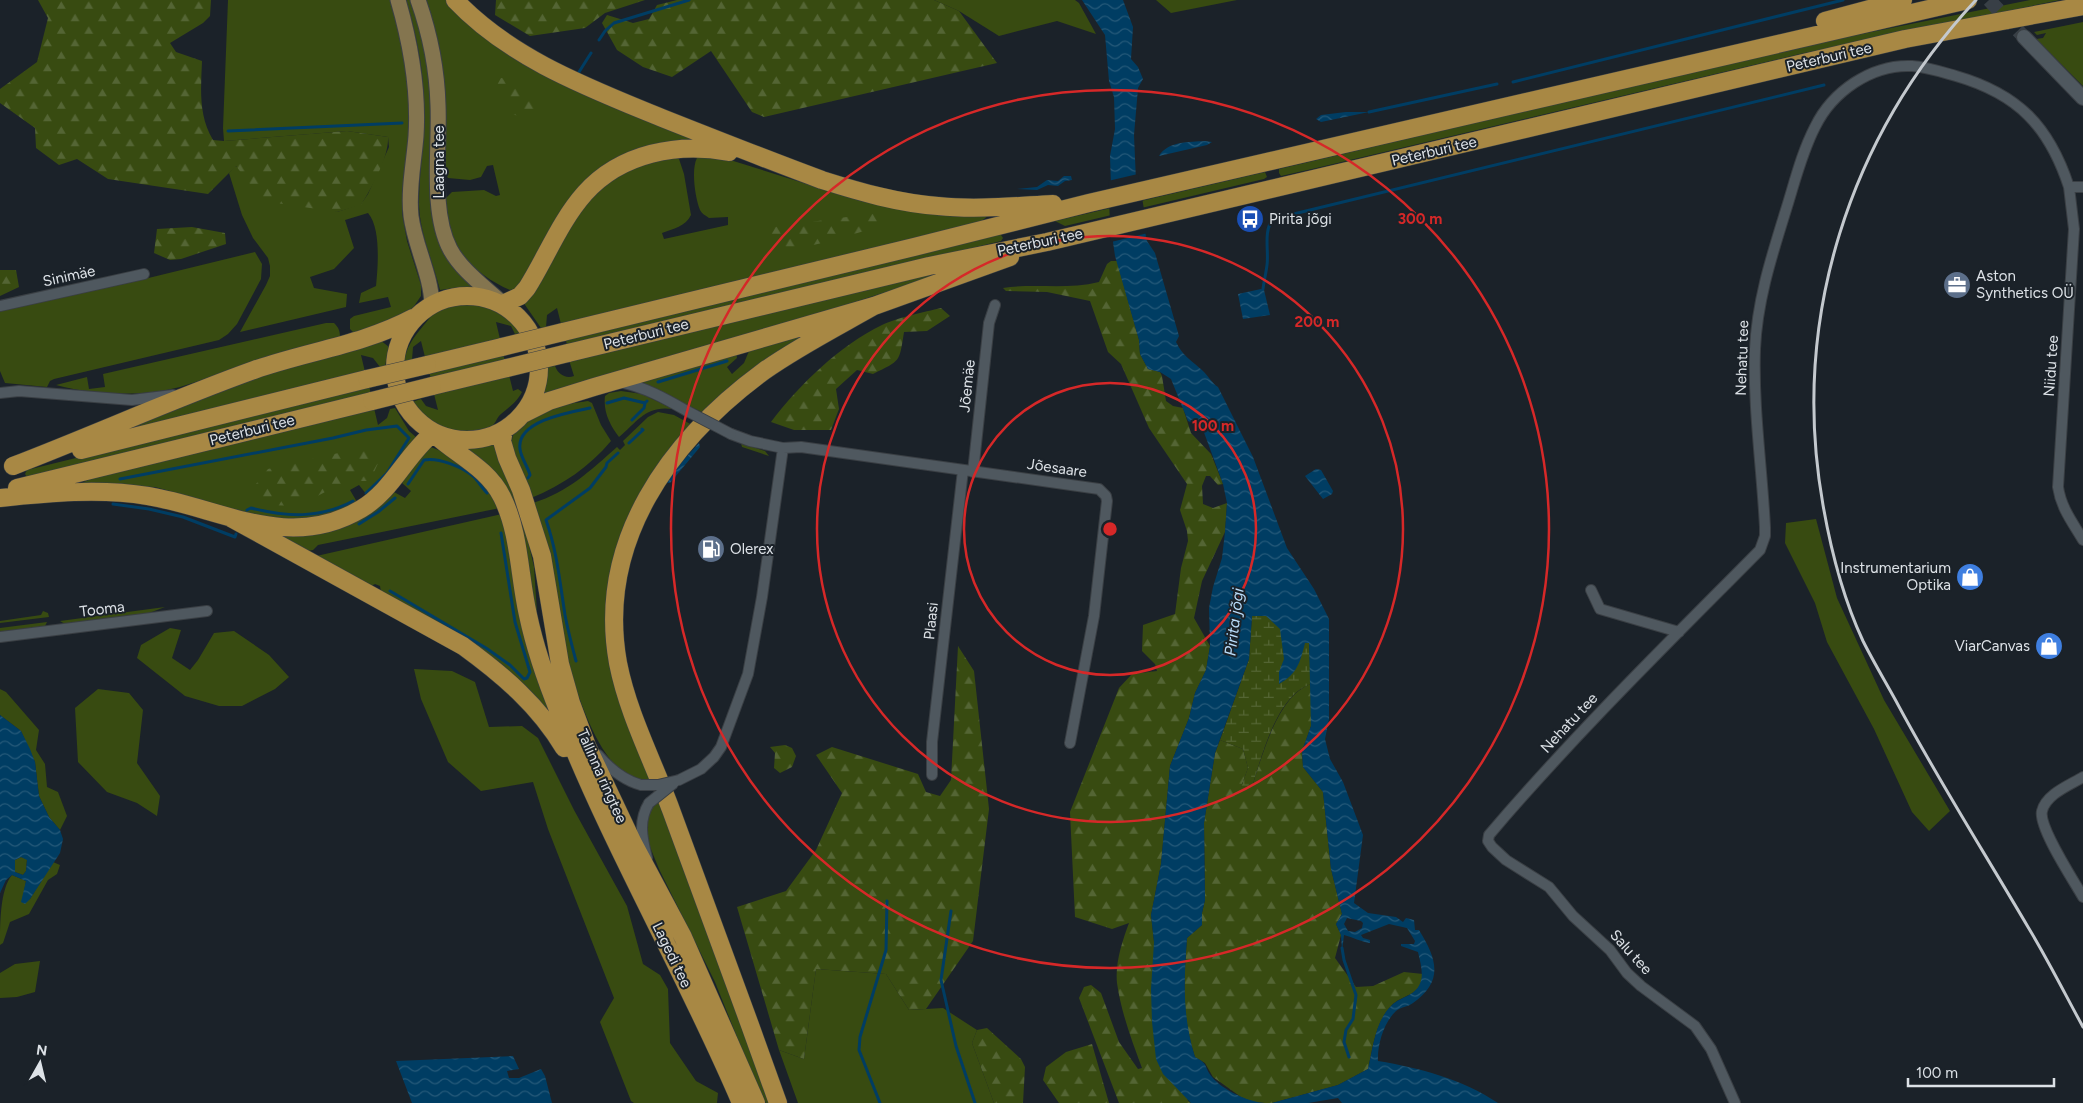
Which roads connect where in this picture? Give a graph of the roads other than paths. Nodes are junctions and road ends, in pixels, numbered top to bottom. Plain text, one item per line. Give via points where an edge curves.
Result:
1 (398, 0) edge
2 (418, 0) edge
3 (455, 0) edge
4 (1903, 0) edge
5 (1968, 0) edge
6 (2078, 9) edge
7 (2024, 37) tunnel mouth
8 (1762, 46) junction
9 (2083, 98) edge
10 (762, 158) junction
11 (2069, 186) junction
12 (2083, 187) edge
13 (1089, 203) junction
14 (1047, 242) junction
15 (144, 274) dead end
16 (503, 304) junction
17 (432, 305) junction
18 (995, 305) dead end
19 (0, 306) edge
20 (874, 306) junction
21 (416, 316) junction
22 (614, 381) junction
23 (0, 393) edge
24 (190, 393) junction
25 (522, 414) junction
26 (504, 430) junction
27 (434, 433) junction
28 (783, 448) junction
29 (7, 467) edge
30 (968, 471) junction
31 (0, 492) edge
32 (0, 498) edge
33 (232, 518) junction
34 (2083, 540) edge
35 (1591, 590) dead end
36 (207, 611) dead end
37 (1679, 632) junction
38 (0, 637) edge
39 (1070, 743) dead end
40 (587, 746) junction
41 (932, 775) dead end
42 (2083, 777) edge
43 (679, 780) junction
44 (600, 808) junction
45 (1489, 835) joint
46 (653, 878) junction
47 (2083, 897) edge
48 (741, 1103) edge
49 (756, 1103) edge
50 (778, 1103) edge
51 (1735, 1103) edge

1 - 17 main road, Laagna tee via 415,79 416,135 411,216 432,289
2 - 16 main road, Laagna tee via 438,85 438,202 444,237 458,261
3 - 10 highway via 493,33 577,84
4 - 8 highway via 1828,19
5 - 8 highway, Peterburi tee
6 - 14 highway, Peterburi tee via 1905,39
7 - 9 street
8 - 13 highway, Peterburi tee
10 - 13 highway via 857,191 938,206
10 - 16 highway via 684,147 650,153 609,173 585,194 570,213 527,288 520,296
11 - 12 street
11 - 34 street, Niidu tee via 2073,238 2058,488 2064,509
11 - 37 street, Nehatu tee via 2061,162 2037,124 2008,98 1969,80 1927,68 1880,70 1840,93 1826,109 1815,127 1787,206 1766,274 1758,320 1754,373 1765,527 1763,545
13 - 29 highway, Peterburi tee, bridge
14 - 20 highway
14 - 31 highway, Peterburi tee, bridge via 929,266
15 - 19 street, Sinimäe
16 - 17 highway via 469,296 450,298
16 - 25 highway via 519,317 538,355 535,390
17 - 21 highway
18 - 30 street, Jõemäe via 989,323
20 - 22 highway
20 - 50 highway via 764,371 686,442 661,474 638,513 617,580 614,634 625,691
21 - 24 highway via 388,332 258,369
21 - 27 highway via 405,330 396,354 394,377 401,400 414,419
22 - 25 highway via 549,401
22 - 28 street, Jõesaare, bridge via 656,394 750,442
23 - 24 street via 132,400
24 - 29 highway via 84,439
25 - 26 highway
26 - 27 highway via 483,439 466,441
26 - 40 highway, Tallinna ringtee via 502,441 506,458 521,490 542,556 560,664
27 - 33 highway via 423,441 380,495 342,519 302,528 283,528
27 - 44 highway, Tallinna ringtee via 483,472 502,496 511,522 528,614 542,667
28 - 30 street, Jõesaare via 801,447
28 - 43 street via 748,674 714,758
30 - 39 street, Jõesaare via 1099,489 1106,496 1094,616
30 - 41 street, Plaasi via 932,742
32 - 33 highway via 73,492 123,493 174,501
33 - 44 highway via 463,646 494,669 523,694 552,727
35 - 37 street via 1600,609
36 - 38 street, Tooma
37 - 45 street, Nehatu tee via 1536,780
40 - 43 street, bridge via 630,782 658,785
40 - 46 highway, Tallinna ringtee
42 - 47 street via 2055,794 2042,811 2046,832
43 - 46 street, bridge via 649,803 642,819
44 - 48 highway, Lagedi tee via 718,1049
45 - 51 street, Salu tee via 1492,847 1506,860 1549,887 1640,986 1695,1026 1711,1049
46 - 49 highway, Tallinna ringtee via 683,937

